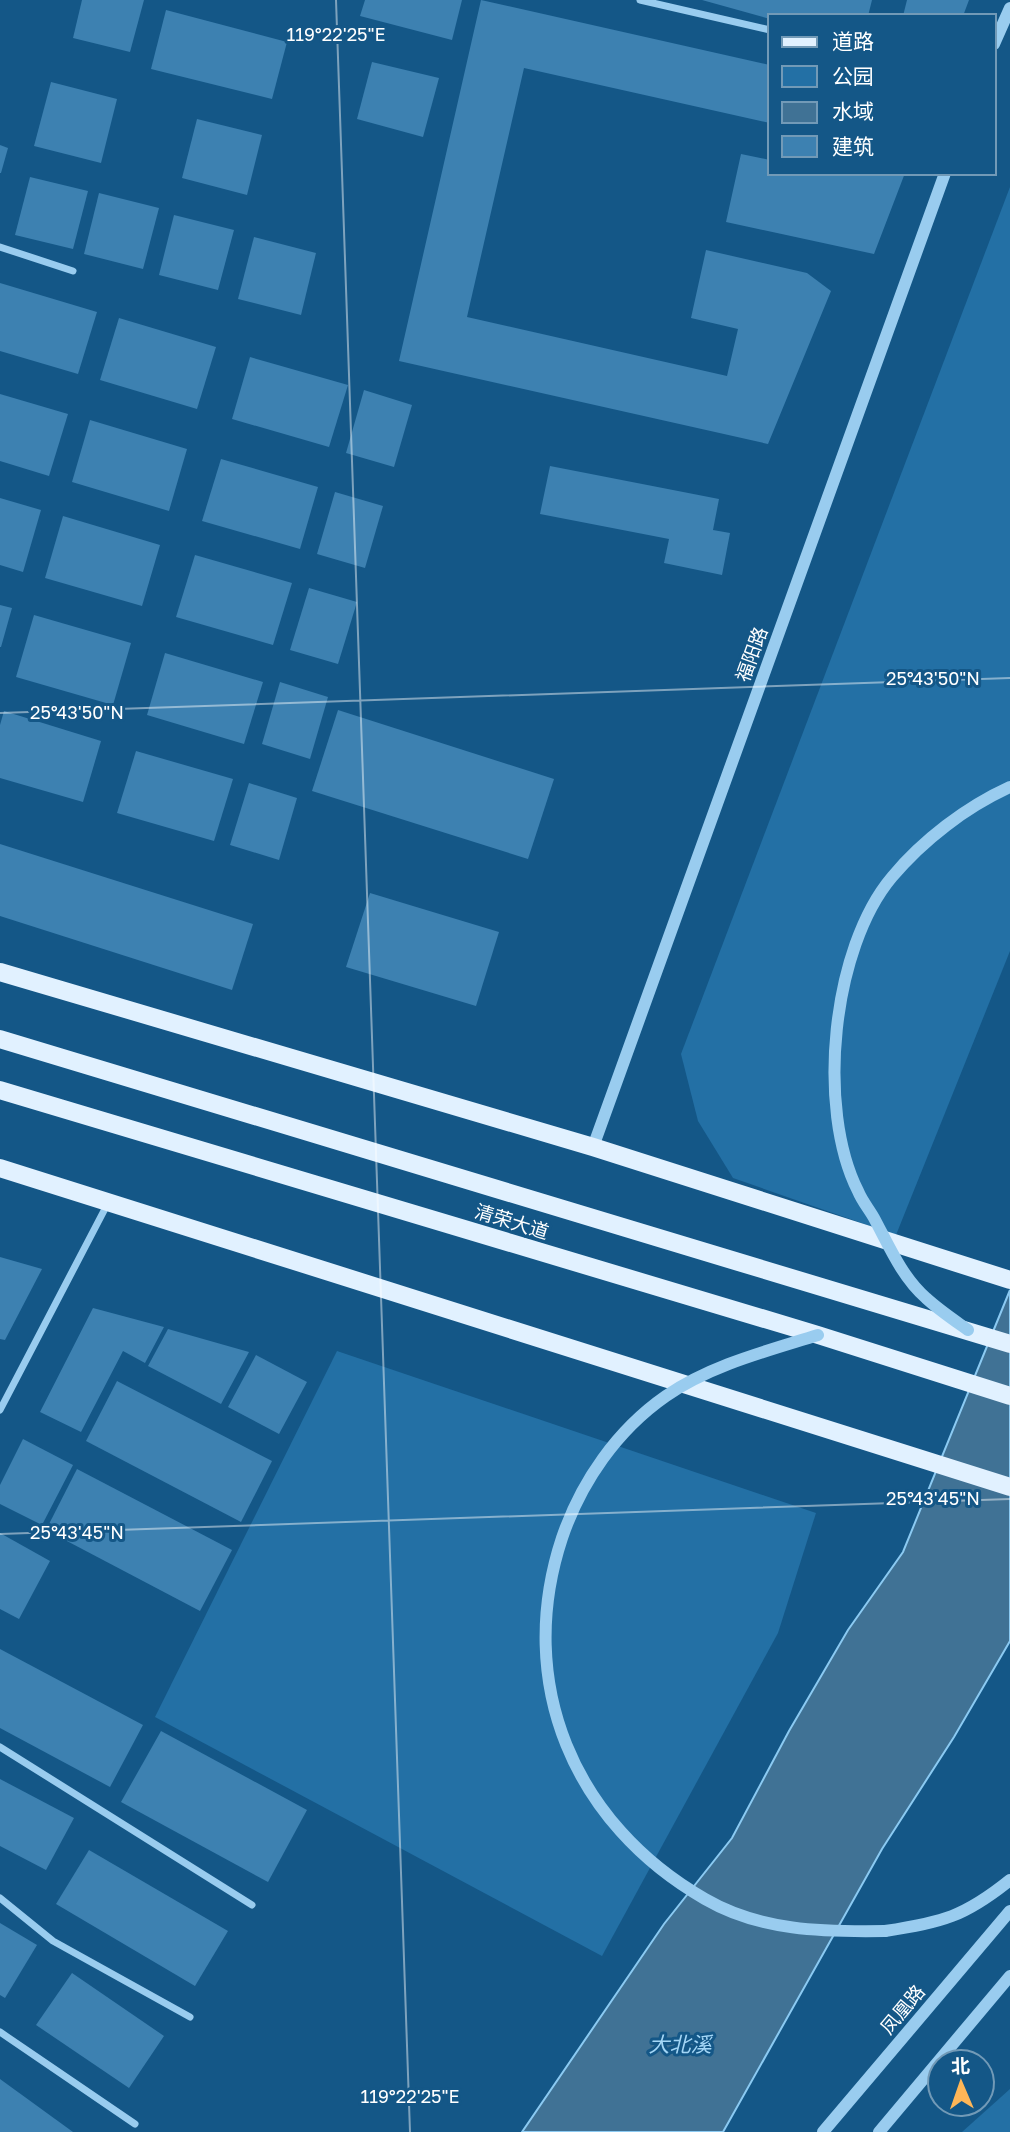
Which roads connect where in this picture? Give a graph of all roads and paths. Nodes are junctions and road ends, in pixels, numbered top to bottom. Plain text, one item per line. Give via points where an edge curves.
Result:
1 (640, 0) edge
2 (1010, 8) edge
3 (768, 30) edge
4 (996, 40) edge
5 (944, 175) edge
6 (0, 247) edge
7 (73, 271) dead end
8 (1010, 788) edge
9 (0, 972) edge
10 (0, 1039) edge
11 (0, 1090) edge
12 (593, 1147) junction
13 (0, 1168) edge
14 (109, 1201) junction
15 (1010, 1280) edge
16 (968, 1330) junction
17 (818, 1335) junction
18 (1010, 1344) edge
19 (1010, 1396) edge
20 (0, 1410) edge
21 (1010, 1487) edge
22 (0, 1747) edge
23 (1010, 1880) edge
24 (0, 1898) edge
25 (252, 1905) dead end
26 (1010, 1911) edge
27 (1010, 1976) edge
28 (190, 2017) dead end
29 (0, 2032) edge
30 (135, 2124) dead end
31 (823, 2132) edge
32 (879, 2132) edge

1 - 3 street
2 - 4 street
5 - 12 street, 福阳路
6 - 7 street
8 - 16 street, bridge via 953,821 890,878 846,970 834,1052 834,1104 857,1190 901,1269 925,1297
9 - 12 main road
10 - 16 main road, 清荣大道
11 - 17 main road, 清荣大道
12 - 15 main road
13 - 14 main road
14 - 20 street
14 - 21 main road
16 - 18 main road, 清荣大道
17 - 19 main road, 清荣大道
17 - 23 street, bridge via 716,1368 666,1396 595,1467 569,1518 550,1574 545,1662 555,1720 586,1786 611,1823 668,1875 707,1900 774,1924 808,1930 885,1931 934,1924 977,1907
22 - 25 street
24 - 28 street via 53,1941
26 - 31 street, 凤凰路
27 - 32 street
29 - 30 street

